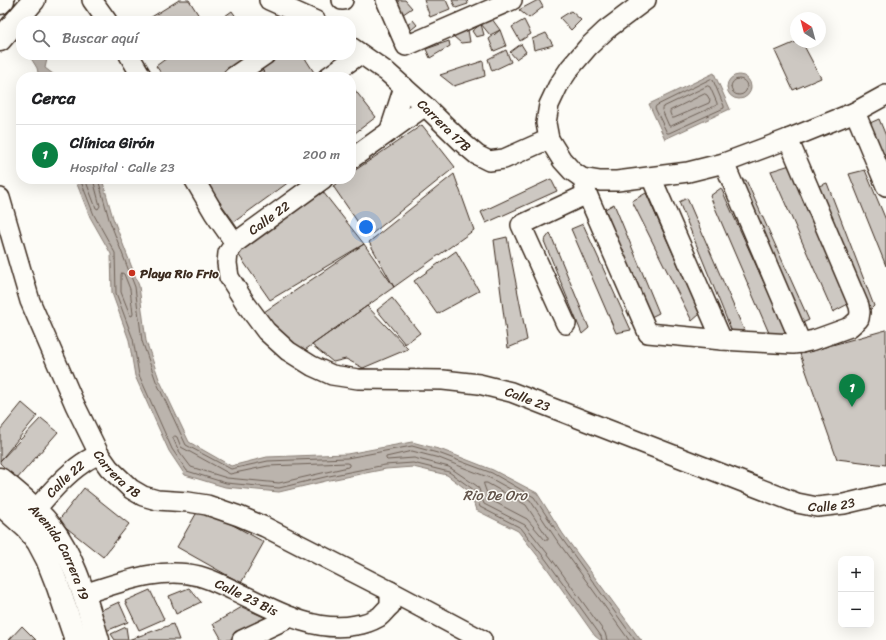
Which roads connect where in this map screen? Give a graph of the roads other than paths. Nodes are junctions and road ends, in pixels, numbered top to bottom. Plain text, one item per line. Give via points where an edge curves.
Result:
1 (2, 0) edge
2 (34, 0) edge
3 (92, 0) edge
4 (269, 0) edge
5 (386, 0) edge
6 (512, 0) edge
7 (646, 0) edge
8 (0, 3) edge
9 (20, 16) edge
10 (103, 16) edge
11 (305, 16) edge
12 (16, 21) edge
13 (0, 40) edge
14 (356, 51) edge
15 (132, 60) edge
16 (258, 60) edge
17 (345, 60) edge
18 (139, 72) edge
19 (240, 72) edge
20 (333, 72) edge
21 (404, 87) junction
22 (886, 95) edge
23 (425, 106) junction
24 (855, 112) junction
25 (390, 130) junction
26 (549, 140) junction
27 (788, 140) junction
28 (356, 155) edge
29 (724, 163) junction
30 (651, 177) junction
31 (197, 184) edge
32 (316, 184) edge
33 (585, 186) junction
34 (886, 186) edge
35 (0, 198) edge
36 (235, 243) junction
37 (566, 324) dead end
38 (722, 340) junction
39 (801, 343) junction
40 (99, 454) junction
41 (0, 479) edge
42 (886, 494) edge
43 (0, 504) edge
44 (36, 509) junction
45 (390, 591) junction
46 (83, 594) junction
47 (291, 617) junction
48 (76, 640) edge
49 (98, 640) edge
50 (242, 640) edge
51 (482, 640) edge

1 - 8 street
2 - 9 street
3 - 10 street
4 - 11 street
5 - 6 street via 406,46
7 - 26 street via 606,30 570,68 550,105 546,123
12 - 13 street
14 - 21 street, Carrera 17B
15 - 18 street
16 - 19 street
17 - 20 street
21 - 23 street, Carrera 17B
21 - 25 street
22 - 24 street
23 - 25 street
23 - 26 street, Carrera 17B via 476,155 489,161 504,159
24 - 27 street
24 - 34 street
25 - 28 street
26 - 33 street via 562,160
27 - 29 street
27 - 39 street via 860,312 859,319 850,327
29 - 30 street via 688,172
29 - 39 street
30 - 33 street via 600,181
30 - 38 street
31 - 36 street
32 - 36 street, Calle 22
33 - 37 street via 522,225
33 - 38 street via 648,333
35 - 40 street, Carrera 18 via 30,301
36 - 42 street, Calle 23 via 228,253 227,263 230,277 246,304 266,331 288,351 332,375 358,379 443,380 479,384 511,392 797,504 817,507 844,504
38 - 39 street
40 - 44 street, Calle 22 via 73,470
40 - 45 street, Carrera 18 via 119,478 143,496 156,500 208,505 239,516
41 - 44 street, Avenida Carrera 19
43 - 48 street, Avenida Carrera 19 via 27,528 38,542 58,587
44 - 46 street, Avenida Carrera 19 via 64,546
45 - 47 street, Calle 23 Bis via 390,606 379,617 365,624 330,627
45 - 51 street, Carrera 18
46 - 47 street, Calle 23 Bis via 136,578 179,573 219,583
46 - 49 street, Avenida Carrera 19
47 - 50 street

